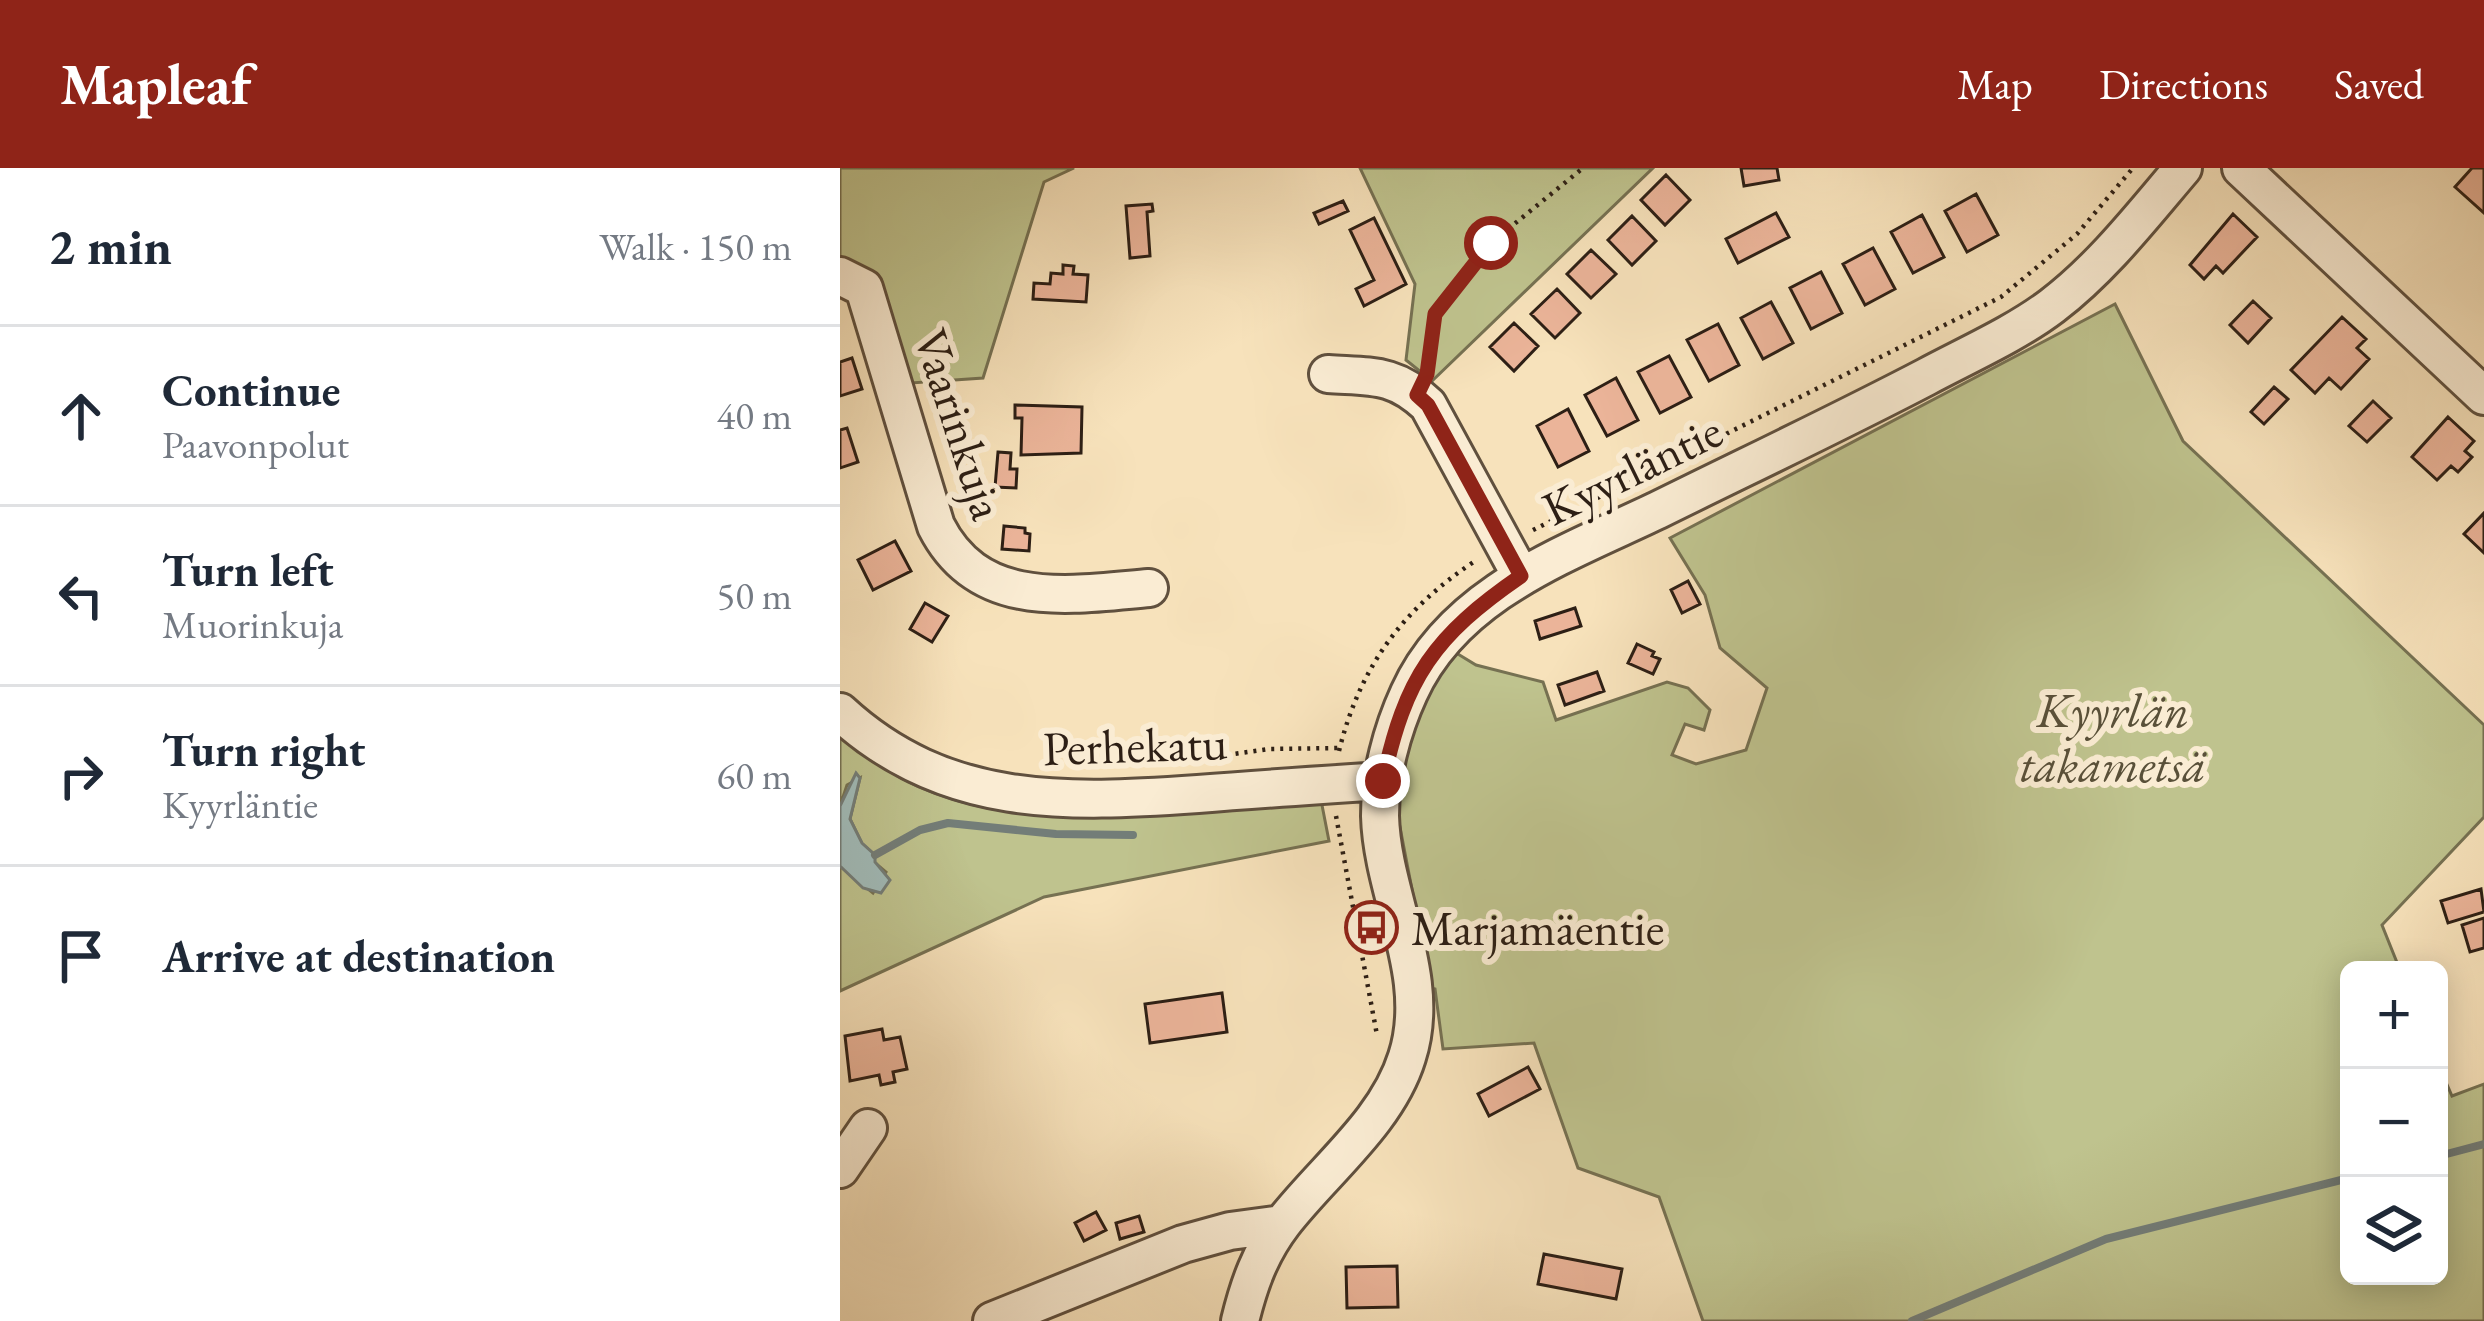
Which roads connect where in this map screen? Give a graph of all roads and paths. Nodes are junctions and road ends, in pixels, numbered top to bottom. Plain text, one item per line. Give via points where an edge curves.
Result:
1 (1583, 168) edge
2 (2183, 168) edge
3 (2241, 168) edge
4 (840, 276) edge
5 (1328, 374) dead end
6 (1417, 395) junction
7 (2484, 396) edge
8 (1521, 576) junction
9 (1149, 588) dead end
10 (840, 712) edge
11 (1339, 748) dead end
12 (1183, 761) dead end
13 (1383, 781) junction
14 (1356, 858) dead end
15 (1342, 861) dead end
16 (1374, 937) dead end
17 (1358, 940) dead end
18 (868, 1128) dead end
19 (840, 1169) edge
20 (1282, 1224) junction
21 (992, 1321) edge
22 (1240, 1321) edge

1 - 6 path via 1491,243 1435,314
2 - 8 street, Kyyrläntie via 2051,307 1895,393
3 - 7 street
4 - 9 street, Vaarinkuja via 864,288 949,552 966,569 1009,587 1052,594
5 - 6 street via 1388,378
6 - 8 street
8 - 13 street, Kyyrläntie via 1442,639 1422,668 1393,733
10 - 13 street, Perhekatu via 922,766 1015,796 1093,801
11 - 12 path
13 - 20 street, Kyyrläntie via 1380,818 1412,982 1409,1052 1354,1142
14 - 15 path
16 - 17 path
18 - 19 street
20 - 21 street via 1183,1244
20 - 22 street, Kyyrläntie via 1251,1276

